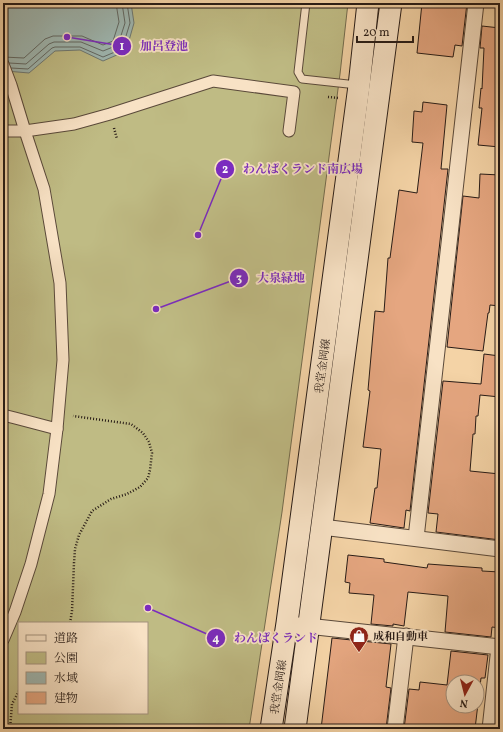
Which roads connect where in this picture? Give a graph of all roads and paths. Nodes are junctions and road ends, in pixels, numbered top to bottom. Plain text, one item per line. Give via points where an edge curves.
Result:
1 (306, 3) edge
2 (368, 3) edge
3 (391, 3) edge
4 (476, 3) edge
5 (3, 64) edge
6 (359, 86) junction
7 (3, 131) edge
8 (25, 131) junction
9 (289, 131) dead end
10 (59, 414) junction
11 (3, 416) edge
12 (57, 429) junction
13 (322, 527) junction
14 (416, 538) junction
15 (500, 549) edge
16 (70, 622) edge
17 (287, 623) junction
18 (309, 626) junction
19 (406, 636) junction
20 (3, 640) edge
21 (500, 647) edge
22 (18, 693) edge
23 (10, 729) edge
24 (271, 729) edge
25 (295, 729) edge
26 (396, 729) edge
27 (490, 729) edge

1 - 6 lane via 298,72 302,79
2 - 6 main road, 我堂金岡線
3 - 13 main road, 我堂金岡線
4 - 14 street
5 - 8 street
6 - 17 main road, 我堂金岡線
7 - 8 street
8 - 9 street via 74,124 213,81 294,92
8 - 10 street via 44,189 60,283 63,360
10 - 12 street
10 - 16 path via 131,424 143,433 152,453 148,478 144,483 92,511 79,535 75,549
11 - 12 street
12 - 20 street via 48,501 15,612
13 - 14 street
13 - 18 main road, 我堂金岡線
14 - 15 street
17 - 18 street
17 - 24 main road, 我堂金岡線
18 - 19 street
18 - 25 main road, 我堂金岡線
19 - 21 street
19 - 26 street
21 - 27 street
22 - 23 path via 12,704

